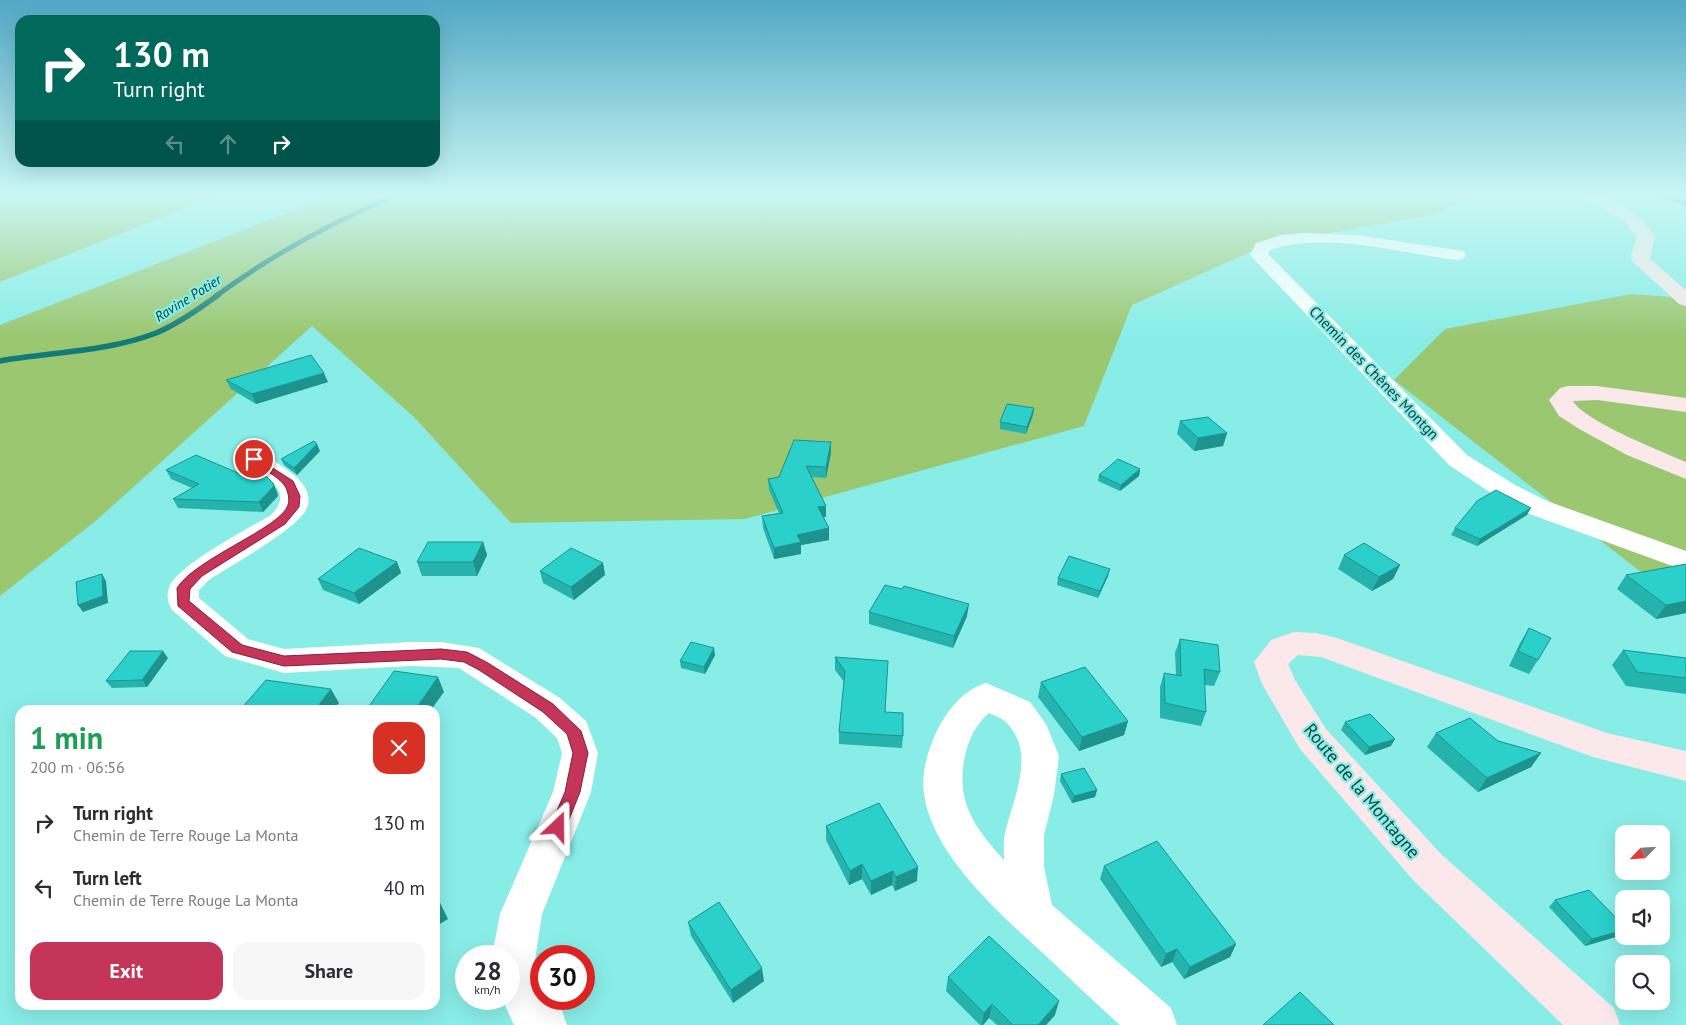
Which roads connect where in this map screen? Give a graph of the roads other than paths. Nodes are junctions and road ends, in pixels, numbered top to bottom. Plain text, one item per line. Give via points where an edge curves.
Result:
1 (1273, 242) edge
2 (1361, 242) edge
3 (1644, 242) edge
4 (1457, 255) dead end
5 (1686, 300) edge
6 (1686, 405) edge
7 (254, 459) dead end
8 (1686, 471) edge
9 (1686, 561) edge
10 (1686, 766) edge
11 (1033, 916) junction
12 (544, 1025) edge
13 (1154, 1025) edge
14 (1597, 1025) edge

1 - 9 street, Chemin des Chênes Montgn via 1262,247 1259,256 1458,460 1537,507
2 - 4 street, Chemin des Chênes Montgn
3 - 5 main road via 1641,261
6 - 8 main road via 1667,405 1585,391 1568,392 1561,400 1567,411 1590,425 1636,450
7 - 12 street via 289,483 295,496 294,507 281,521 198,573 184,588 183,602 237,648 284,661 411,654 467,657 548,708 573,731 580,753 572,792 521,914 513,960 527,1005
10 - 14 main road, Route de la Montagne via 1606,747 1325,646 1295,642 1281,648 1272,662 1279,684 1313,739 1426,867
11 - 11 street via 1024,867 1024,835 1041,756 1033,734 1018,712 986,696 960,721 950,744 943,769 944,798 957,829 989,876
11 - 13 street

